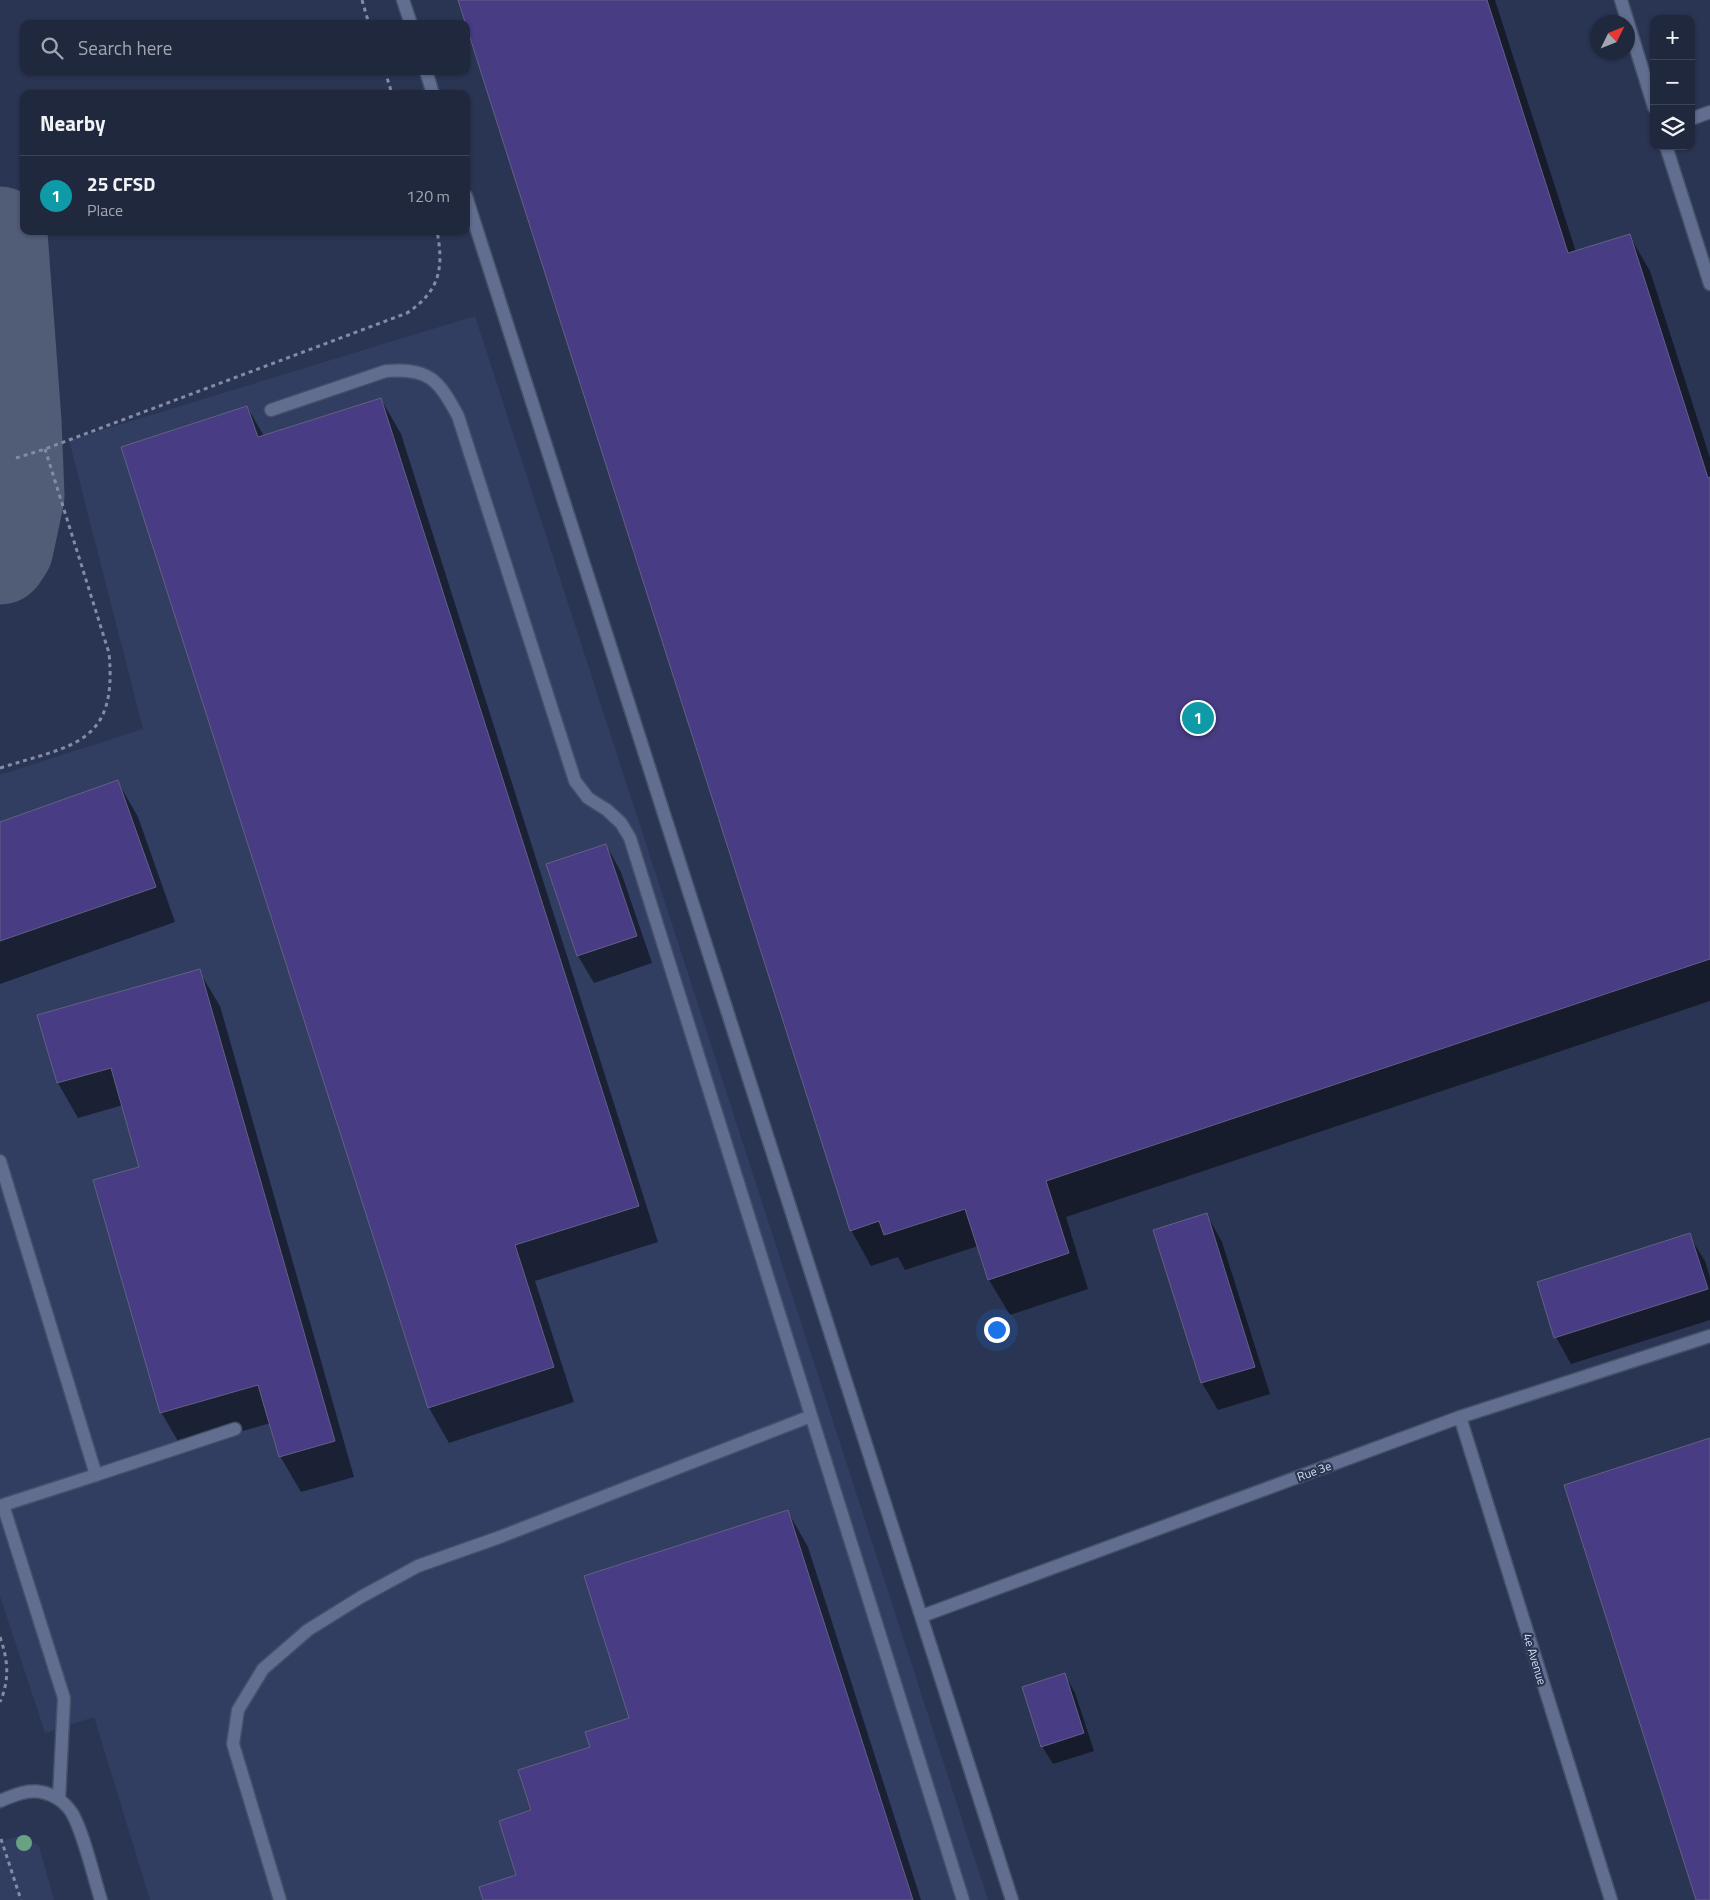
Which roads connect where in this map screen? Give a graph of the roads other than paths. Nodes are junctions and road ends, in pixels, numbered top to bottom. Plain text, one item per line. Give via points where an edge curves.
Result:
1 (403, 0) edge
2 (1621, 0) edge
3 (410, 20) edge
4 (427, 75) edge
5 (432, 90) edge
6 (1654, 105) edge
7 (1710, 112) edge
8 (1695, 118) edge
9 (1667, 150) edge
10 (470, 208) edge
11 (1710, 284) edge
12 (271, 410) dead end
13 (0, 1161) edge
14 (1710, 1336) edge
15 (811, 1416) junction
16 (1460, 1418) junction
17 (235, 1429) dead end
18 (96, 1475) junction
19 (922, 1616) junction
20 (59, 1799) junction
21 (0, 1800) edge
22 (101, 1900) edge
23 (280, 1900) edge
24 (963, 1900) edge
25 (1012, 1900) edge
26 (1611, 1900) edge

1 - 3 street
2 - 6 street
4 - 5 street
7 - 8 street
9 - 11 street
10 - 19 street
12 - 15 street via 386,371 406,369 428,375 445,391 458,416 574,781 588,798 620,823 630,838
13 - 18 street
14 - 16 street, Rue 3e
15 - 23 street via 418,1566 308,1630 263,1669 238,1710 233,1744
15 - 24 street
16 - 19 street, Rue 3e
16 - 26 street, 4e Avenue
17 - 18 street
18 - 20 street via 3,1505 64,1698
19 - 25 street
20 - 21 street via 40,1791
20 - 22 street via 72,1812

